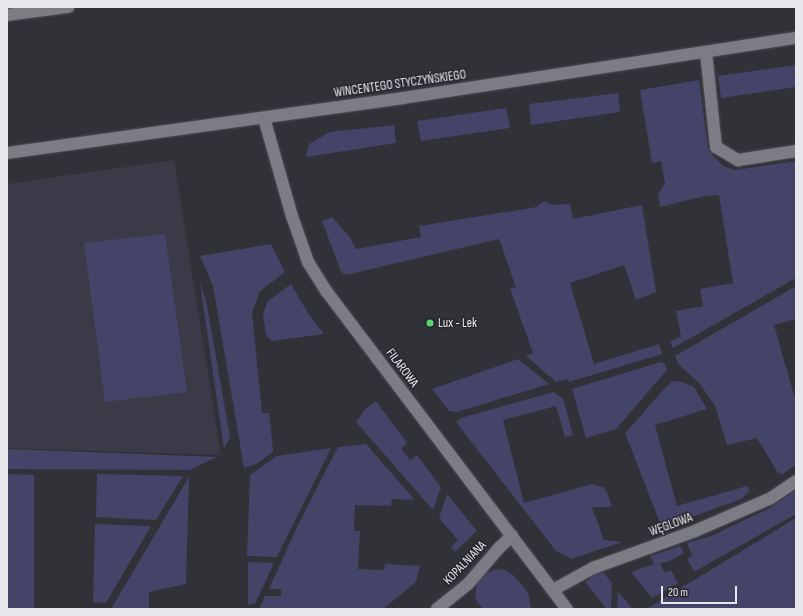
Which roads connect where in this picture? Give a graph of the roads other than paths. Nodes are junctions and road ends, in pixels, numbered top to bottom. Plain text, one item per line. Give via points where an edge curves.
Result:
1 (68, 7) edge
2 (7, 15) edge
3 (796, 38) edge
4 (706, 52) junction
5 (264, 118) junction
6 (796, 150) edge
7 (7, 153) edge
8 (796, 481) edge
9 (512, 536) junction
10 (553, 590) junction
11 (437, 609) edge
12 (567, 609) edge

1 - 2 street
3 - 4 street, WINCENTEGO STYCZYŃSKIEGO
4 - 5 street, WINCENTEGO STYCZYŃSKIEGO
4 - 6 street via 716,147 738,160
5 - 7 street, WINCENTEGO STYCZYŃSKIEGO
5 - 9 street, FILAROWA via 308,262 327,292
8 - 10 street, WĘGLOWA via 771,498 696,531 593,568
9 - 10 street, FILAROWA
9 - 11 street, KOPALNIANA via 468,584
10 - 12 street, FILAROWA

